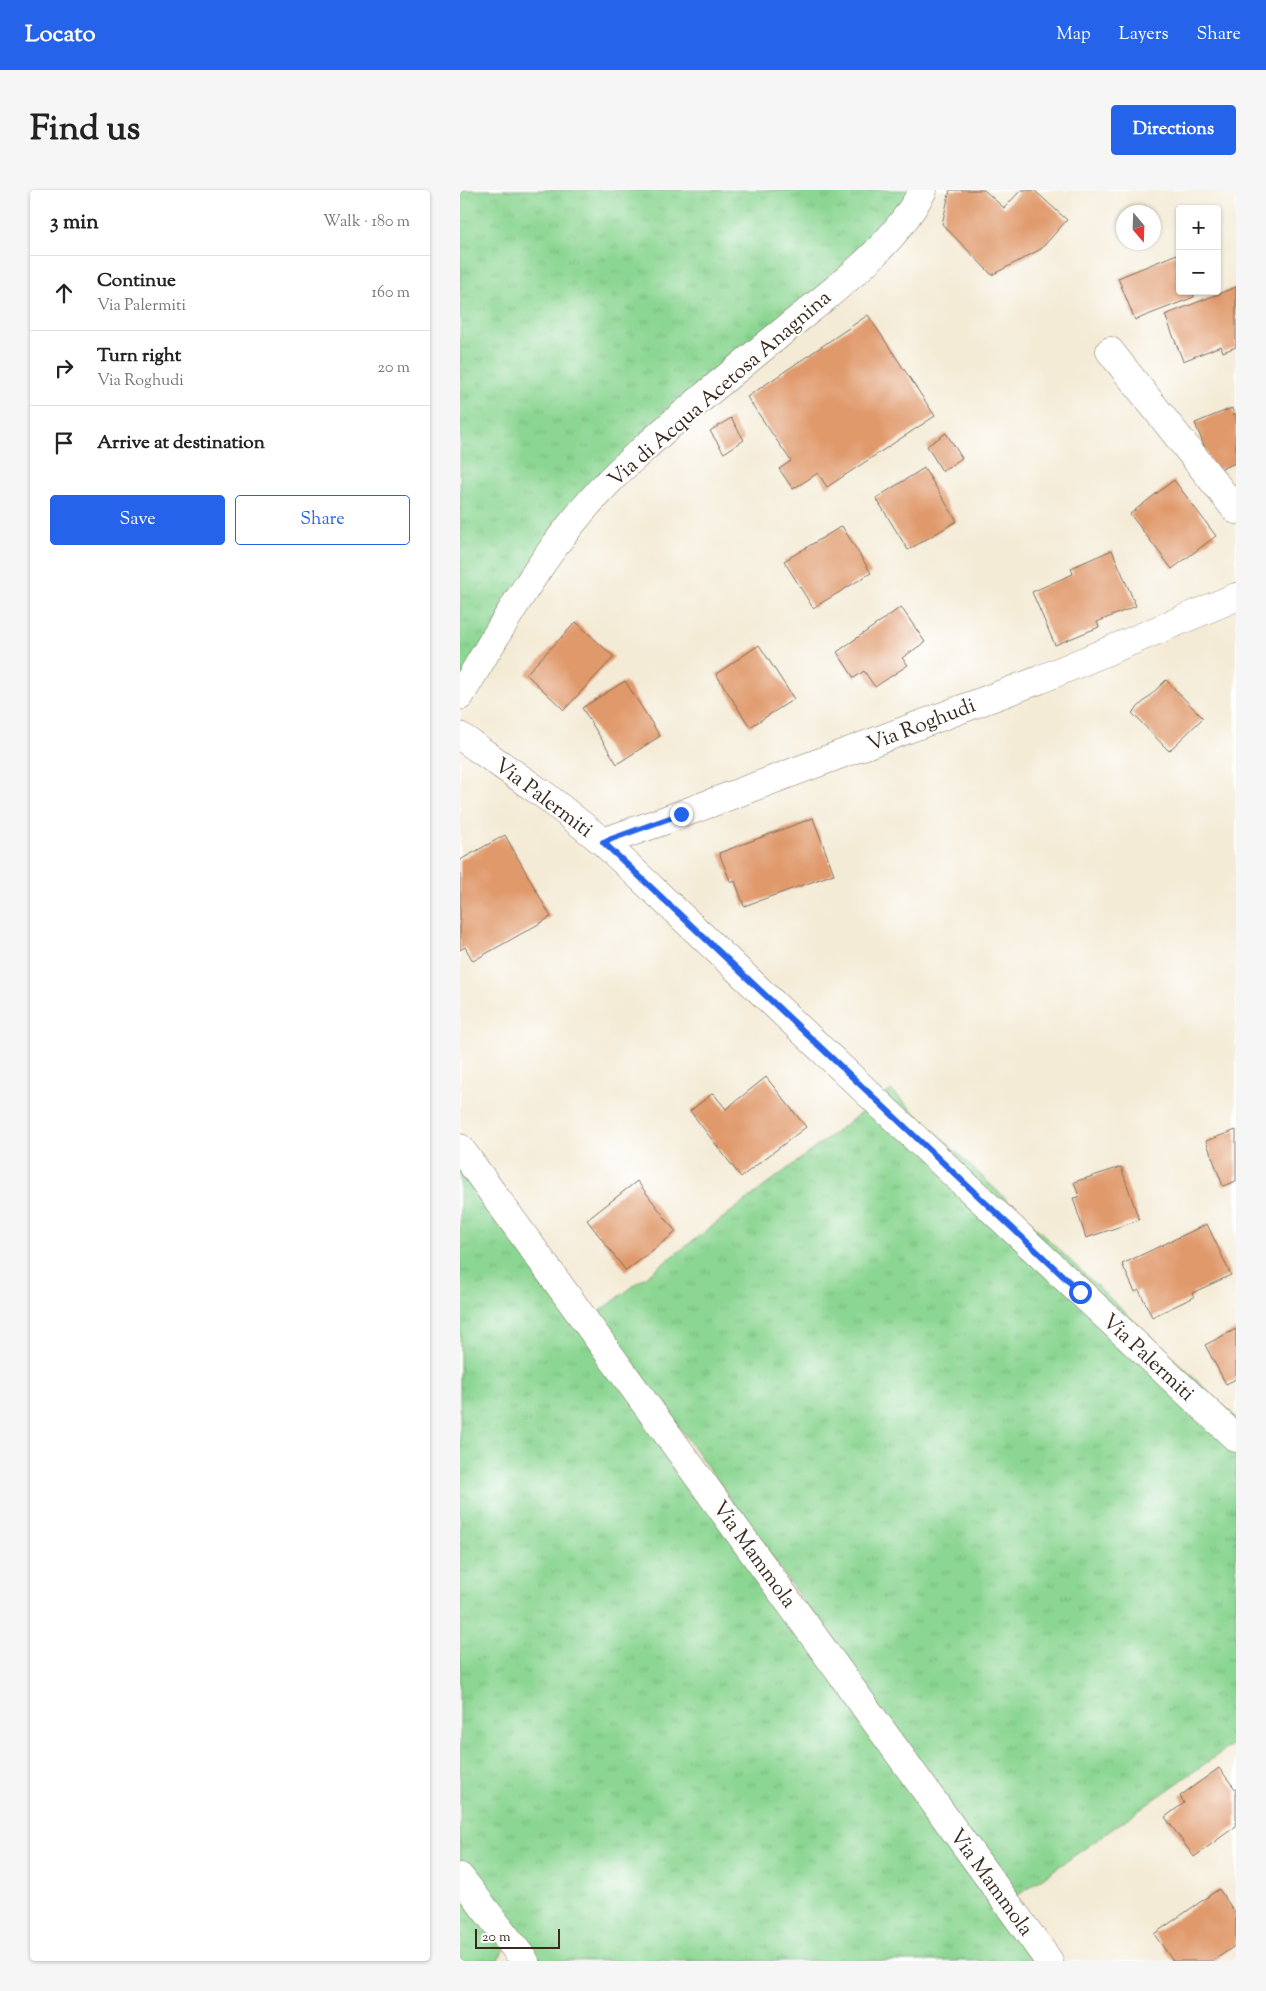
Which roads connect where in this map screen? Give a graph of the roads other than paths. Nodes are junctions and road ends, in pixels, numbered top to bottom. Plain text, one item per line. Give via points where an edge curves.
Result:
1 (923, 190) edge
2 (1110, 351) dead end
3 (1236, 510) edge
4 (1236, 597) edge
5 (460, 696) edge
6 (460, 736) edge
7 (603, 842) junction
8 (460, 1148) edge
9 (1236, 1438) edge
10 (460, 1877) edge
11 (525, 1961) edge
12 (1049, 1961) edge

1 - 5 street, Via di Acqua Acetosa Anagnina via 903,221 866,262 662,432 595,496 541,563
2 - 3 street
4 - 7 street, Via Roghudi via 1038,680
6 - 7 street, Via Palermiti via 547,797
7 - 9 street, Via Palermiti
8 - 12 street, Via Mammola
10 - 11 street

